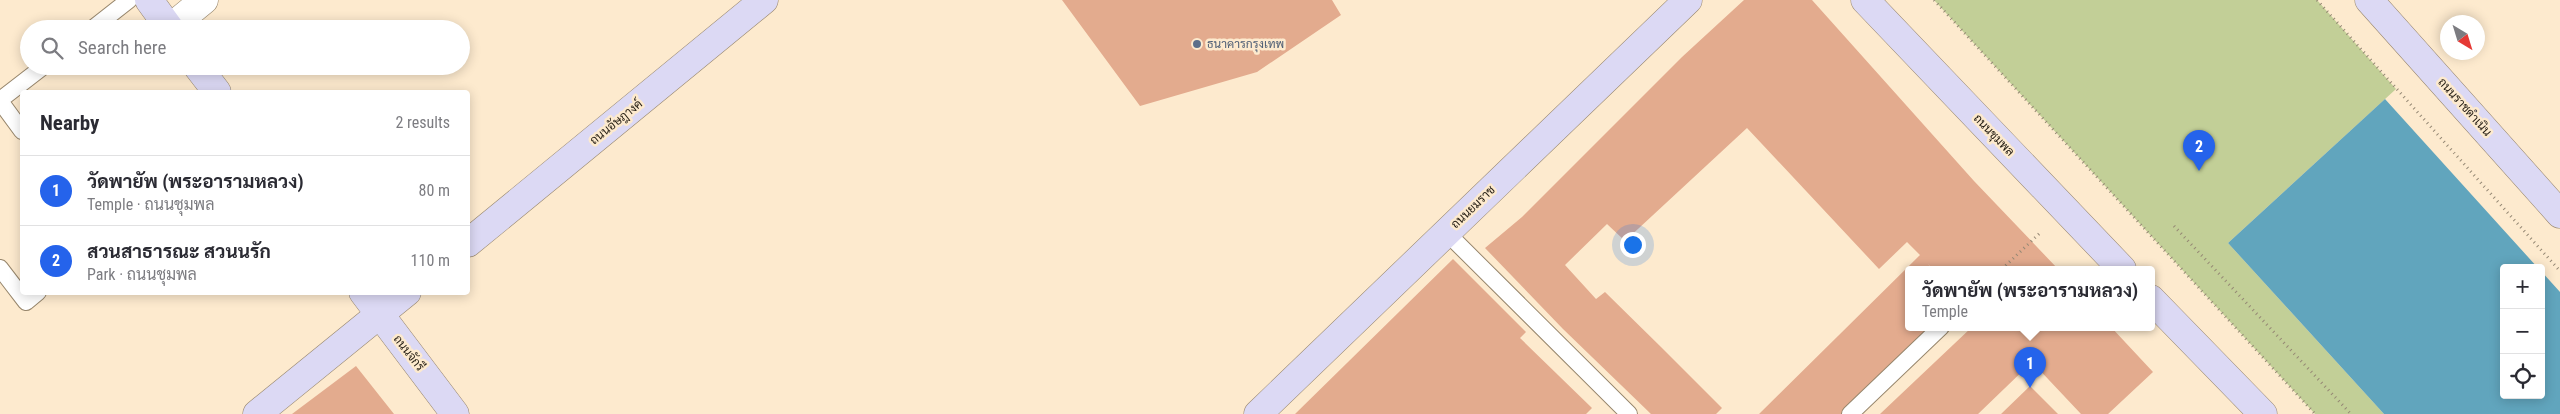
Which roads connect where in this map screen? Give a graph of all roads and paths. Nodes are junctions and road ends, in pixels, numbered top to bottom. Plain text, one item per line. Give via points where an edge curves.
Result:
1 (129, 0) edge
2 (149, 0) edge
3 (204, 0) edge
4 (764, 0) edge
5 (1688, 0) edge
6 (1865, 0) edge
7 (1934, 0) edge
8 (2317, 0) edge
9 (2369, 0) edge
10 (103, 20) edge
11 (164, 20) edge
12 (180, 20) edge
13 (33, 75) edge
14 (204, 75) edge
15 (215, 90) edge
16 (0, 101) edge
17 (20, 128) edge
18 (2065, 210) junction
19 (2560, 214) edge
20 (2174, 226) dead end
21 (1446, 232) junction
22 (470, 241) edge
23 (2005, 266) edge
24 (2119, 266) edge
25 (0, 268) edge
26 (2560, 271) edge
27 (20, 294) edge
28 (21, 295) edge
29 (34, 295) edge
30 (365, 295) edge
31 (403, 295) edge
32 (2155, 303) edge
33 (380, 315) junction
34 (1937, 331) edge
35 (257, 414) edge
36 (455, 414) edge
37 (1258, 414) edge
38 (1629, 414) edge
39 (1850, 414) edge
40 (2263, 414) edge
41 (2315, 414) edge
42 (2351, 414) edge

1 - 10 lane
2 - 11 main road
3 - 12 street
4 - 22 main road, ถนนอัษฎางค์
5 - 21 main road, ถนนยมราช
6 - 18 main road, ถนนชุมพล
7 - 41 path
8 - 26 path
9 - 19 main road, ถนนราชดำเนิน
13 - 16 lane
14 - 15 main road
16 - 17 lane
18 - 23 path
18 - 24 main road, ถนนชุมพล
20 - 42 path
21 - 37 main road, ถนนยมราช
21 - 38 lane
25 - 27 lane
28 - 29 lane via 26,302
30 - 33 main road, ถนนจักรี
31 - 33 main road
32 - 40 main road
33 - 35 main road
33 - 36 main road, ถนนจักรี
34 - 39 lane

